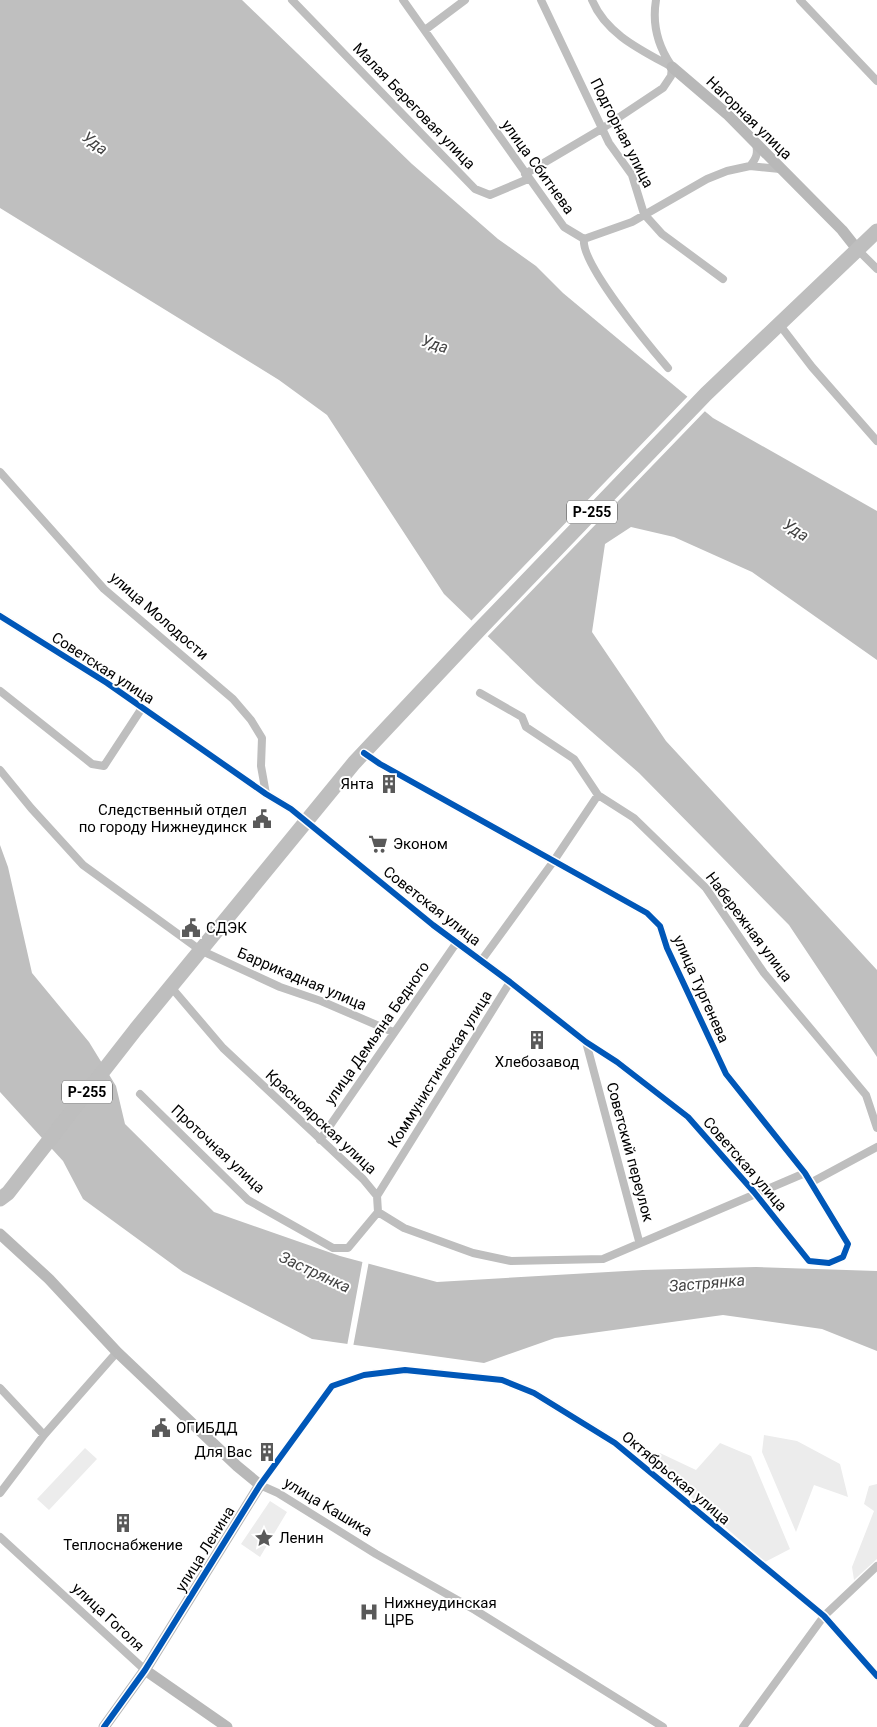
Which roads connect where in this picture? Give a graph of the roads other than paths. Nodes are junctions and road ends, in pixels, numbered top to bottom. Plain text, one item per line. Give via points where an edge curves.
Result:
1 (292, 0) edge
2 (404, 0) edge
3 (465, 0) edge
4 (541, 0) edge
5 (592, 0) edge
6 (656, 0) edge
7 (800, 0) edge
8 (425, 30) junction
9 (672, 67) junction
10 (877, 81) edge
11 (603, 128) junction
12 (756, 143) junction
13 (750, 166) junction
14 (780, 169) junction
15 (527, 176) junction
16 (644, 214) junction
17 (877, 231) edge
18 (584, 238) junction
19 (857, 249) junction
20 (877, 269) edge
21 (723, 279) dead end
22 (779, 324) junction
23 (668, 368) dead end
24 (877, 441) edge
25 (0, 472) edge
26 (0, 616) edge
27 (0, 691) edge
28 (480, 693) dead end
29 (142, 708) junction
30 (364, 753) junction
31 (0, 770) edge
32 (266, 794) junction
33 (598, 795) junction
34 (305, 820) junction
35 (553, 862) junction
36 (457, 942) junction
37 (200, 950) junction
38 (481, 961) junction
39 (510, 982) junction
40 (171, 987) junction
41 (394, 1032) junction
42 (586, 1042) junction
43 (140, 1094) dead end
44 (877, 1128) edge
45 (320, 1140) junction
46 (877, 1147) edge
47 (805, 1172) junction
48 (812, 1182) junction
49 (754, 1192) junction
50 (377, 1196) junction
51 (0, 1199) edge
52 (378, 1212) junction
53 (0, 1234) edge
54 (639, 1241) junction
55 (809, 1260) joint
56 (117, 1352) junction
57 (332, 1386) joint
58 (0, 1388) edge
59 (44, 1435) junction
60 (260, 1485) junction
61 (0, 1493) edge
62 (0, 1537) edge
63 (877, 1566) edge
64 (824, 1616) junction
65 (144, 1670) junction
66 (877, 1676) edge
67 (104, 1727) edge
68 (227, 1727) edge
69 (663, 1727) edge
70 (743, 1727) edge

1 - 15 street, Малая Береговая улица via 475,189 490,195
2 - 8 street, улица Сбитнева
3 - 8 street
4 - 11 street, Подгорная улица
5 - 9 street, Нагорная улица via 596,11 614,33
6 - 9 street via 656,32 661,51
7 - 10 street
8 - 15 street, улица Сбитнева
9 - 11 street, Малая Береговая улица via 671,76 663,88
9 - 12 street, Нагорная улица
11 - 15 street, Малая Береговая улица
11 - 16 street, Подгорная улица via 609,143 632,175
12 - 13 street via 756,160
12 - 14 street, Нагорная улица
13 - 14 street
13 - 16 street via 707,179
14 - 19 street, Нагорная улица
15 - 18 street, улица Сбитнева via 564,227
16 - 18 street via 609,231
16 - 21 street, Подгорная улица via 662,234
17 - 19 highway, Р-255
18 - 23 street via 589,261 640,336
19 - 20 street, Нагорная улица
19 - 22 highway, Р-255
22 - 24 street
22 - 30 highway, Р-255 via 706,394
25 - 32 street, улица Молодости via 104,589 233,699 251,720 262,738 261,766
26 - 29 street, Советская улица
27 - 29 street via 92,764 104,766
28 - 33 street, Набережная улица via 522,717 526,727 574,759
29 - 32 street, Советская улица
30 - 34 highway, Р-255
30 - 35 street, улица Тургенева
31 - 37 street, Баррикадная улица via 83,865
32 - 34 street, Советская улица
33 - 35 street
33 - 44 street, Набережная улица via 634,818 706,888 764,973 866,1095
34 - 36 street, Советская улица
34 - 37 highway, Р-255
35 - 38 street
35 - 47 street, улица Тургенева via 648,914 660,926 667,948 726,1074
36 - 38 street, Советская улица
36 - 41 street, улица Демьяна Бедного
37 - 40 highway, Р-255
37 - 41 street, Баррикадная улица via 280,987
38 - 39 street, Советская улица
39 - 42 street, Советская улица
39 - 50 street, Коммунистическая улица
40 - 45 street, Красноярская улица via 223,1048
40 - 51 highway, Р-255
41 - 45 street, улица Демьяна Бедного
42 - 49 street, Советская улица via 688,1117
42 - 54 street, Советский переулок
43 - 52 street, Проточная улица via 248,1200 333,1248 348,1248
45 - 50 street, Красноярская улица via 364,1179
46 - 48 street
47 - 48 street, улица Тургенева
47 - 49 street
48 - 55 street, улица Тургенева via 848,1244 843,1257 829,1263
49 - 54 street
49 - 55 street, Советская улица
50 - 52 street, Красноярская улица
52 - 54 street via 415,1232 473,1253 511,1261 602,1258
53 - 56 street, улица Кашика via 49,1279
56 - 59 street
56 - 60 street, улица Кашика
57 - 60 street, улица Ленина
57 - 64 street, Октябрьская улица via 364,1374 405,1370 502,1380 534,1392 615,1443
58 - 59 street
59 - 61 street
60 - 65 street, улица Ленина
60 - 69 street, улица Кашика via 475,1610
62 - 65 street, улица Гоголя
63 - 64 street
64 - 66 street, Октябрьская улица
64 - 70 street
65 - 67 street, улица Ленина
65 - 68 street, улица Гоголя

